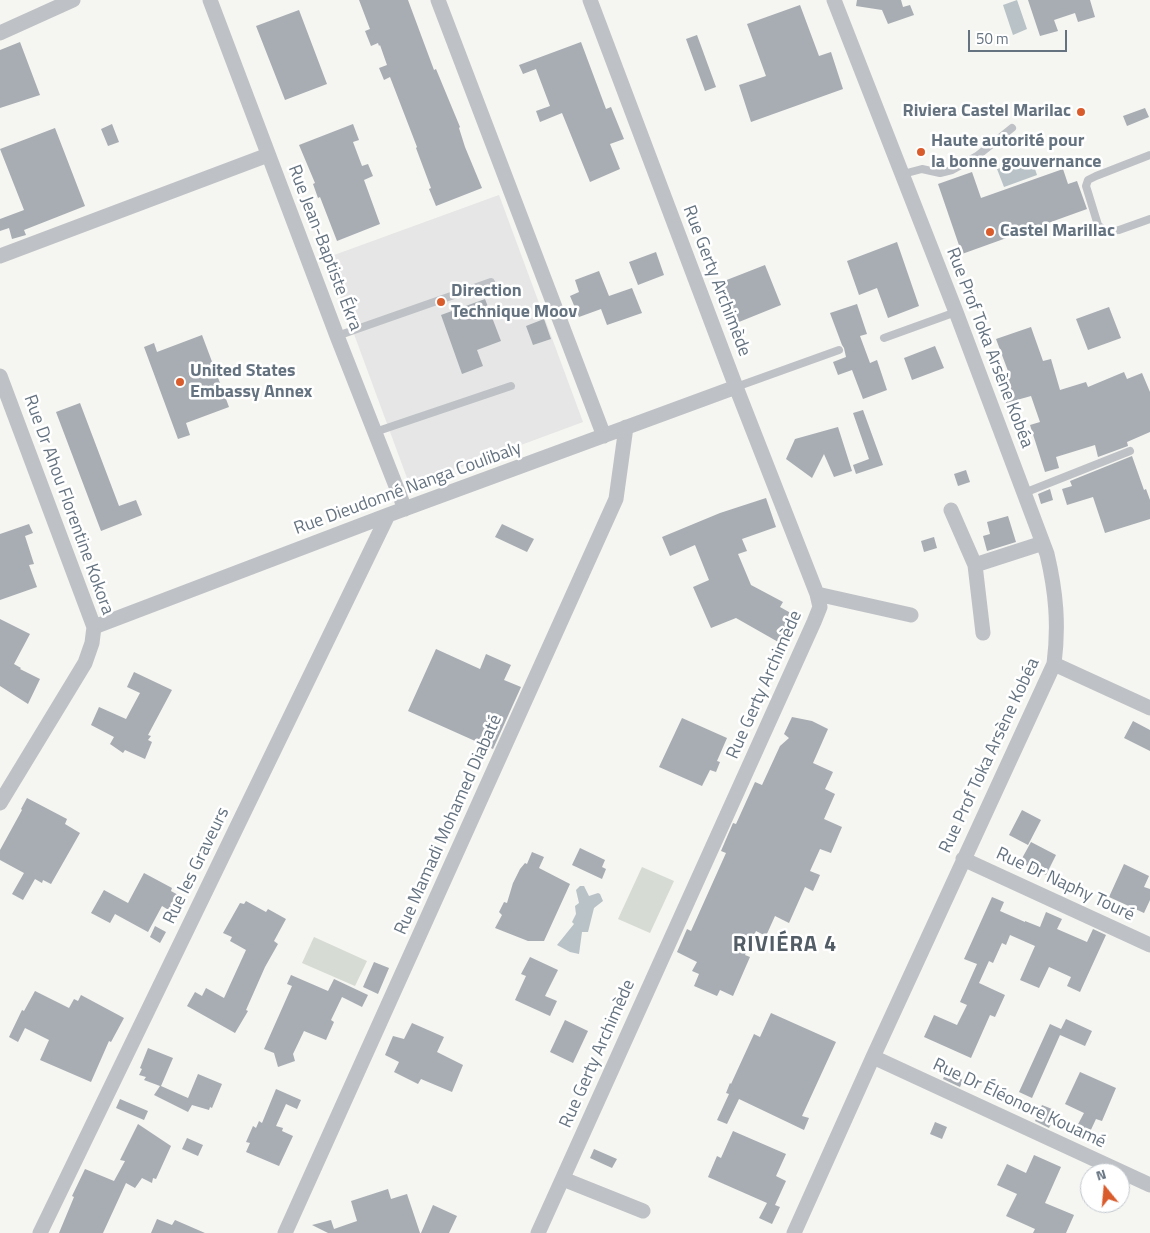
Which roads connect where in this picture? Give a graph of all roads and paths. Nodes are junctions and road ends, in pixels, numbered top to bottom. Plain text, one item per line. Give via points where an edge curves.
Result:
1 (74, 0) edge
2 (210, 0) edge
3 (438, 0) edge
4 (590, 0) edge
5 (834, 0) edge
6 (0, 32) edge
7 (1012, 128) dead end
8 (268, 155) junction
9 (1150, 155) edge
10 (903, 174) junction
11 (1150, 219) edge
12 (0, 256) edge
13 (491, 282) dead end
14 (956, 312) junction
15 (336, 336) junction
16 (884, 338) dead end
17 (839, 350) dead end
18 (0, 376) edge
19 (511, 386) dead end
20 (736, 387) junction
21 (626, 427) junction
22 (375, 432) junction
23 (604, 436) junction
24 (1130, 451) dead end
25 (1024, 492) junction
26 (405, 509) junction
27 (951, 510) dead end
28 (388, 515) junction
29 (1043, 543) junction
30 (975, 565) junction
31 (817, 594) junction
32 (911, 615) dead end
33 (94, 627) junction
34 (983, 633) dead end
35 (1054, 664) junction
36 (1150, 708) edge
37 (1, 798) edge
38 (964, 859) junction
39 (1150, 945) edge
40 (873, 1057) junction
41 (563, 1179) junction
42 (1150, 1185) edge
43 (643, 1211) dead end
44 (40, 1233) edge
45 (285, 1233) edge
46 (538, 1233) edge
47 (794, 1233) edge

1 - 6 street
2 - 8 street, Rue Jean-Baptiste Ékra
3 - 23 street
4 - 20 street, Rue Gerty Archimède
5 - 10 street, Rue Prof Toka Arsène Kobéa
7 - 10 lane via 977,156 952,170 940,173 922,169
8 - 12 street
8 - 15 street, Rue Jean-Baptiste Ékra
9 - 11 lane via 1096,176 1088,180 1086,186 1098,225 1105,231 1119,230
10 - 14 street, Rue Prof Toka Arsène Kobéa
13 - 15 lane
14 - 16 lane
14 - 25 street, Rue Prof Toka Arsène Kobéa
15 - 22 street, Rue Jean-Baptiste Ékra
17 - 20 lane
18 - 33 street, Rue Dr Ahou Florentine Kokora
19 - 22 lane
20 - 21 street, Rue Dieudonné Nanga Coulibaly
20 - 31 street, Rue Gerty Archimède
21 - 23 street, Rue Dieudonné Nanga Coulibaly
21 - 45 street, Rue Mamadi Mohamed Diabaté via 616,499
22 - 26 street, Rue Jean-Baptiste Ékra
23 - 26 street, Rue Dieudonné Nanga Coulibaly
24 - 25 lane
25 - 29 street, Rue Prof Toka Arsène Kobéa
26 - 28 street, Rue Dieudonné Nanga Coulibaly
27 - 30 street
28 - 33 street, Rue Dieudonné Nanga Coulibaly
28 - 44 street, Rue les Graveurs
29 - 30 street
29 - 35 street, Rue Prof Toka Arsène Kobéa via 1055,586 1057,642
30 - 34 street
31 - 32 street
31 - 41 street, Rue Gerty Archimède via 820,607 814,622
33 - 37 street, Rue Dr Ahou Florentine Kokora via 85,663
35 - 36 street
35 - 38 street, Rue Prof Toka Arsène Kobéa
38 - 39 street, Rue Dr Naphy Touré
38 - 40 street, Rue Prof Toka Arsène Kobéa
40 - 42 street, Rue Dr Éléonore Kouamé
40 - 47 street, Rue Prof Toka Arsène Kobéa
41 - 43 street
41 - 46 street, Rue Gerty Archimède

